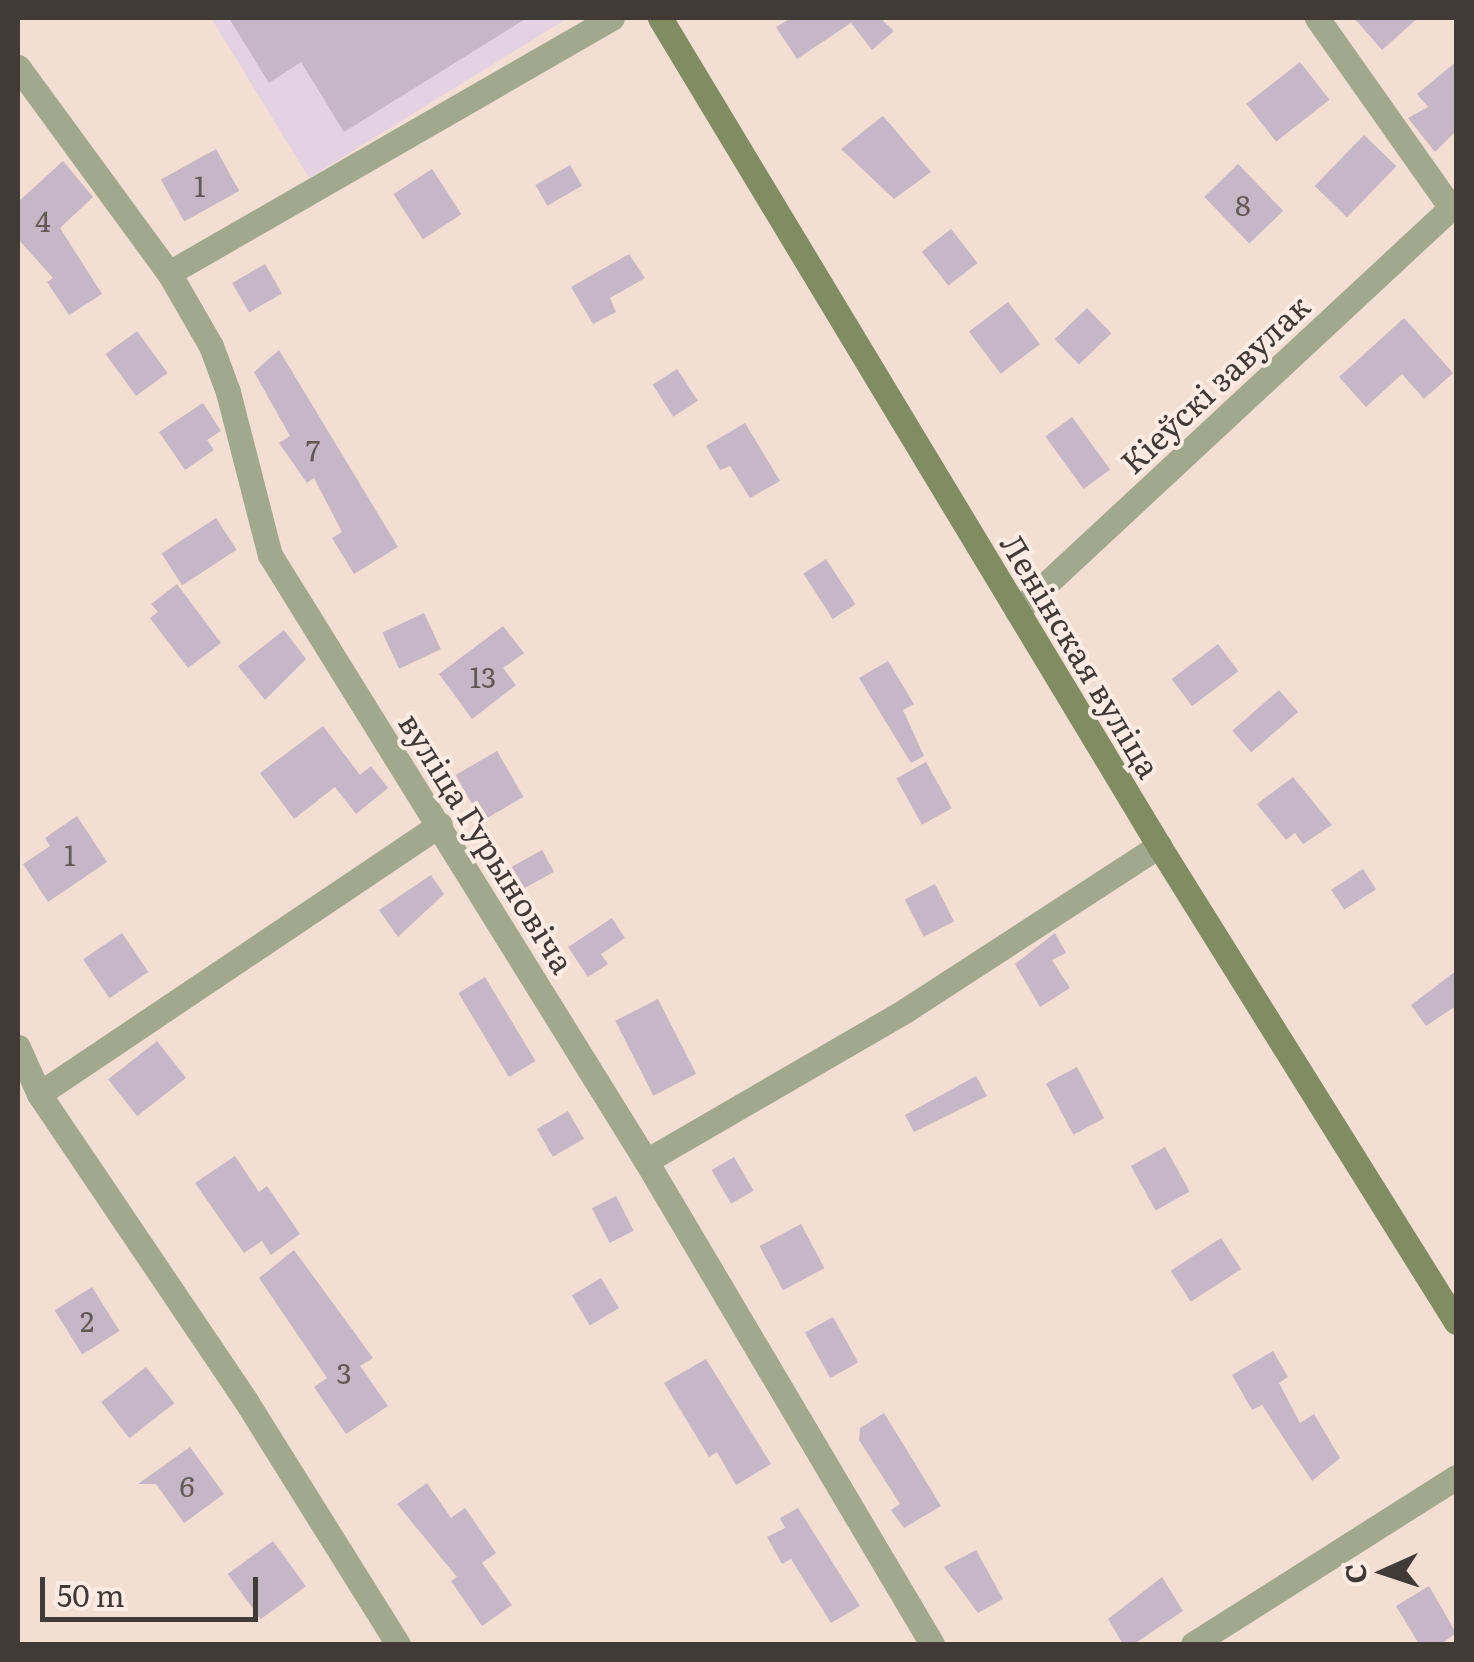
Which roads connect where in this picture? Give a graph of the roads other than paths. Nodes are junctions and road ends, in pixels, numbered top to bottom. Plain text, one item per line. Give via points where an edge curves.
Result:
1 (612, 18) edge
2 (660, 18) edge
3 (1317, 18) edge
4 (18, 66) edge
5 (1454, 206) edge
6 (168, 273) junction
7 (1017, 611) junction
8 (440, 825) junction
9 (1159, 846) junction
10 (18, 1046) edge
11 (39, 1094) junction
12 (646, 1161) junction
13 (1456, 1322) edge
14 (1456, 1476) edge
15 (398, 1644) edge
16 (932, 1644) edge
17 (1193, 1644) edge

1 - 6 street
2 - 7 main road, Ленінская вуліца
3 - 5 street
4 - 6 street, вуліца Гурыновіча
5 - 7 street, Кіеўскі завулак
6 - 8 street, вуліца Гурыновіча via 211,346 228,392 270,555
7 - 9 main road, Ленінская вуліца
8 - 11 street
8 - 12 street, вуліца Гурыновіча
9 - 12 street via 906,1010
9 - 13 main road, Ленінская вуліца
10 - 11 street
11 - 15 street via 246,1400
12 - 16 street, вуліца Гурыновіча
14 - 17 street

